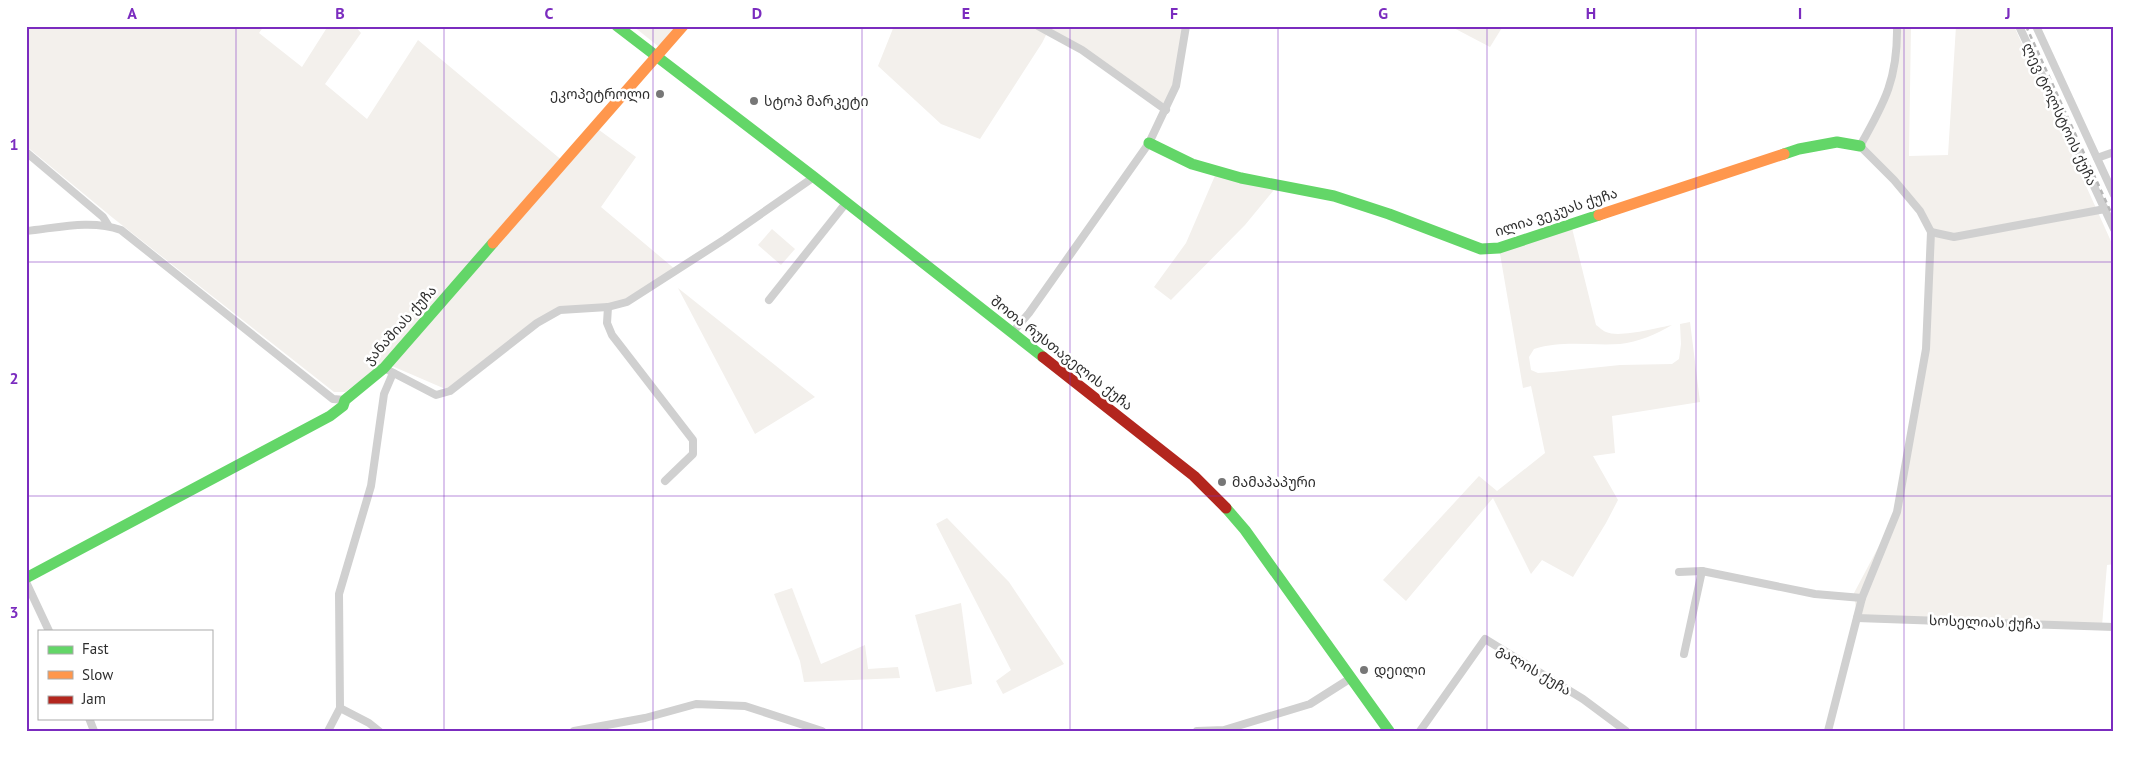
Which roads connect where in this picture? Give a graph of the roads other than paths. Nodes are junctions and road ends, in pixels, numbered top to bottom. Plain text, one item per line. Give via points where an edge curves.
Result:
1 (617, 26) edge
2 (683, 26) edge
3 (1038, 26) edge
4 (1186, 26) edge
5 (1897, 26) edge
6 (2019, 26) edge
7 (2036, 26) edge
8 (657, 58) junction
9 (1166, 110) junction
10 (1149, 143) junction
11 (1860, 146) junction
12 (26, 152) edge
13 (2114, 152) edge
14 (2096, 158) junction
15 (814, 177) junction
16 (2114, 195) edge
17 (846, 203) junction
18 (2105, 209) junction
19 (108, 225) junction
20 (2114, 229) edge
21 (26, 232) edge
22 (1931, 232) junction
23 (769, 300) dead end
24 (608, 308) junction
25 (1012, 333) junction
26 (389, 371) junction
27 (345, 400) junction
28 (664, 481) dead end
29 (1702, 571) junction
30 (1679, 572) dead end
31 (26, 578) edge
32 (26, 582) edge
33 (1862, 598) junction
34 (1857, 618) junction
35 (2114, 627) edge
36 (49, 630) edge
37 (1684, 654) dead end
38 (1351, 678) junction
39 (340, 708) junction
40 (1229, 730) edge
41 (328, 731) edge
42 (379, 731) edge
43 (574, 731) edge
44 (822, 731) edge
45 (1197, 731) edge
46 (1389, 731) edge
47 (1420, 731) edge
48 (1626, 731) edge
49 (1828, 731) edge

1 - 8 street, შოთა რუსთაველის ქუჩა
2 - 8 street, ჯანაშიას ქუჩა
3 - 9 street via 1082,50
4 - 9 street via 1176,86
5 - 11 street via 1895,67 1890,86
6 - 18 street, ლევ ტოლსტოის ქუჩა
7 - 14 street, ლევ ტოლსტოის ქუჩა
8 - 15 street, შოთა რუსთაველის ქუჩა
8 - 26 street, ჯანაშიას ქუჩა
9 - 10 street
10 - 11 street, ილია ვეკუას ქუჩა via 1192,164 1241,178 1334,196 1481,249 1499,248 1799,149 1837,142
10 - 25 street
11 - 22 street via 1920,211
12 - 19 street via 103,217
13 - 14 street
14 - 16 street, ლევ ტოლსტოის ქუჩა
15 - 17 street, შოთა რუსთაველის ქუჩა
15 - 24 street via 627,302
17 - 23 street
17 - 25 street, შოთა რუსთაველის ქუჩა
18 - 20 street, ლევ ტოლსტოის ქუჩა
18 - 22 street via 1954,237
19 - 21 street
19 - 27 street via 121,230 333,399
22 - 33 street via 1926,349 1897,512
24 - 26 street via 554,313 450,391 436,395
24 - 28 street via 607,324 612,335 693,440 692,454
25 - 38 street, შოთა რუსთაველის ქუჩა via 1186,468 1217,497 1245,530
26 - 27 street, ჯანაშიას ქუჩა
26 - 39 street via 371,486 339,594
27 - 31 street, ჯანაშიას ქუჩა via 343,406 330,416
29 - 30 street
29 - 33 street via 1815,594
29 - 37 street
32 - 36 street
33 - 34 street
34 - 35 street, სოსელიას ქუჩა
34 - 49 street
38 - 40 street via 1310,704
38 - 46 street, შოთა რუსთაველის ქუჩა
39 - 41 street
39 - 42 street
40 - 45 street
43 - 44 street via 645,718 696,704 745,706
47 - 48 street, გალის ქუჩა via 1485,639 1583,699

